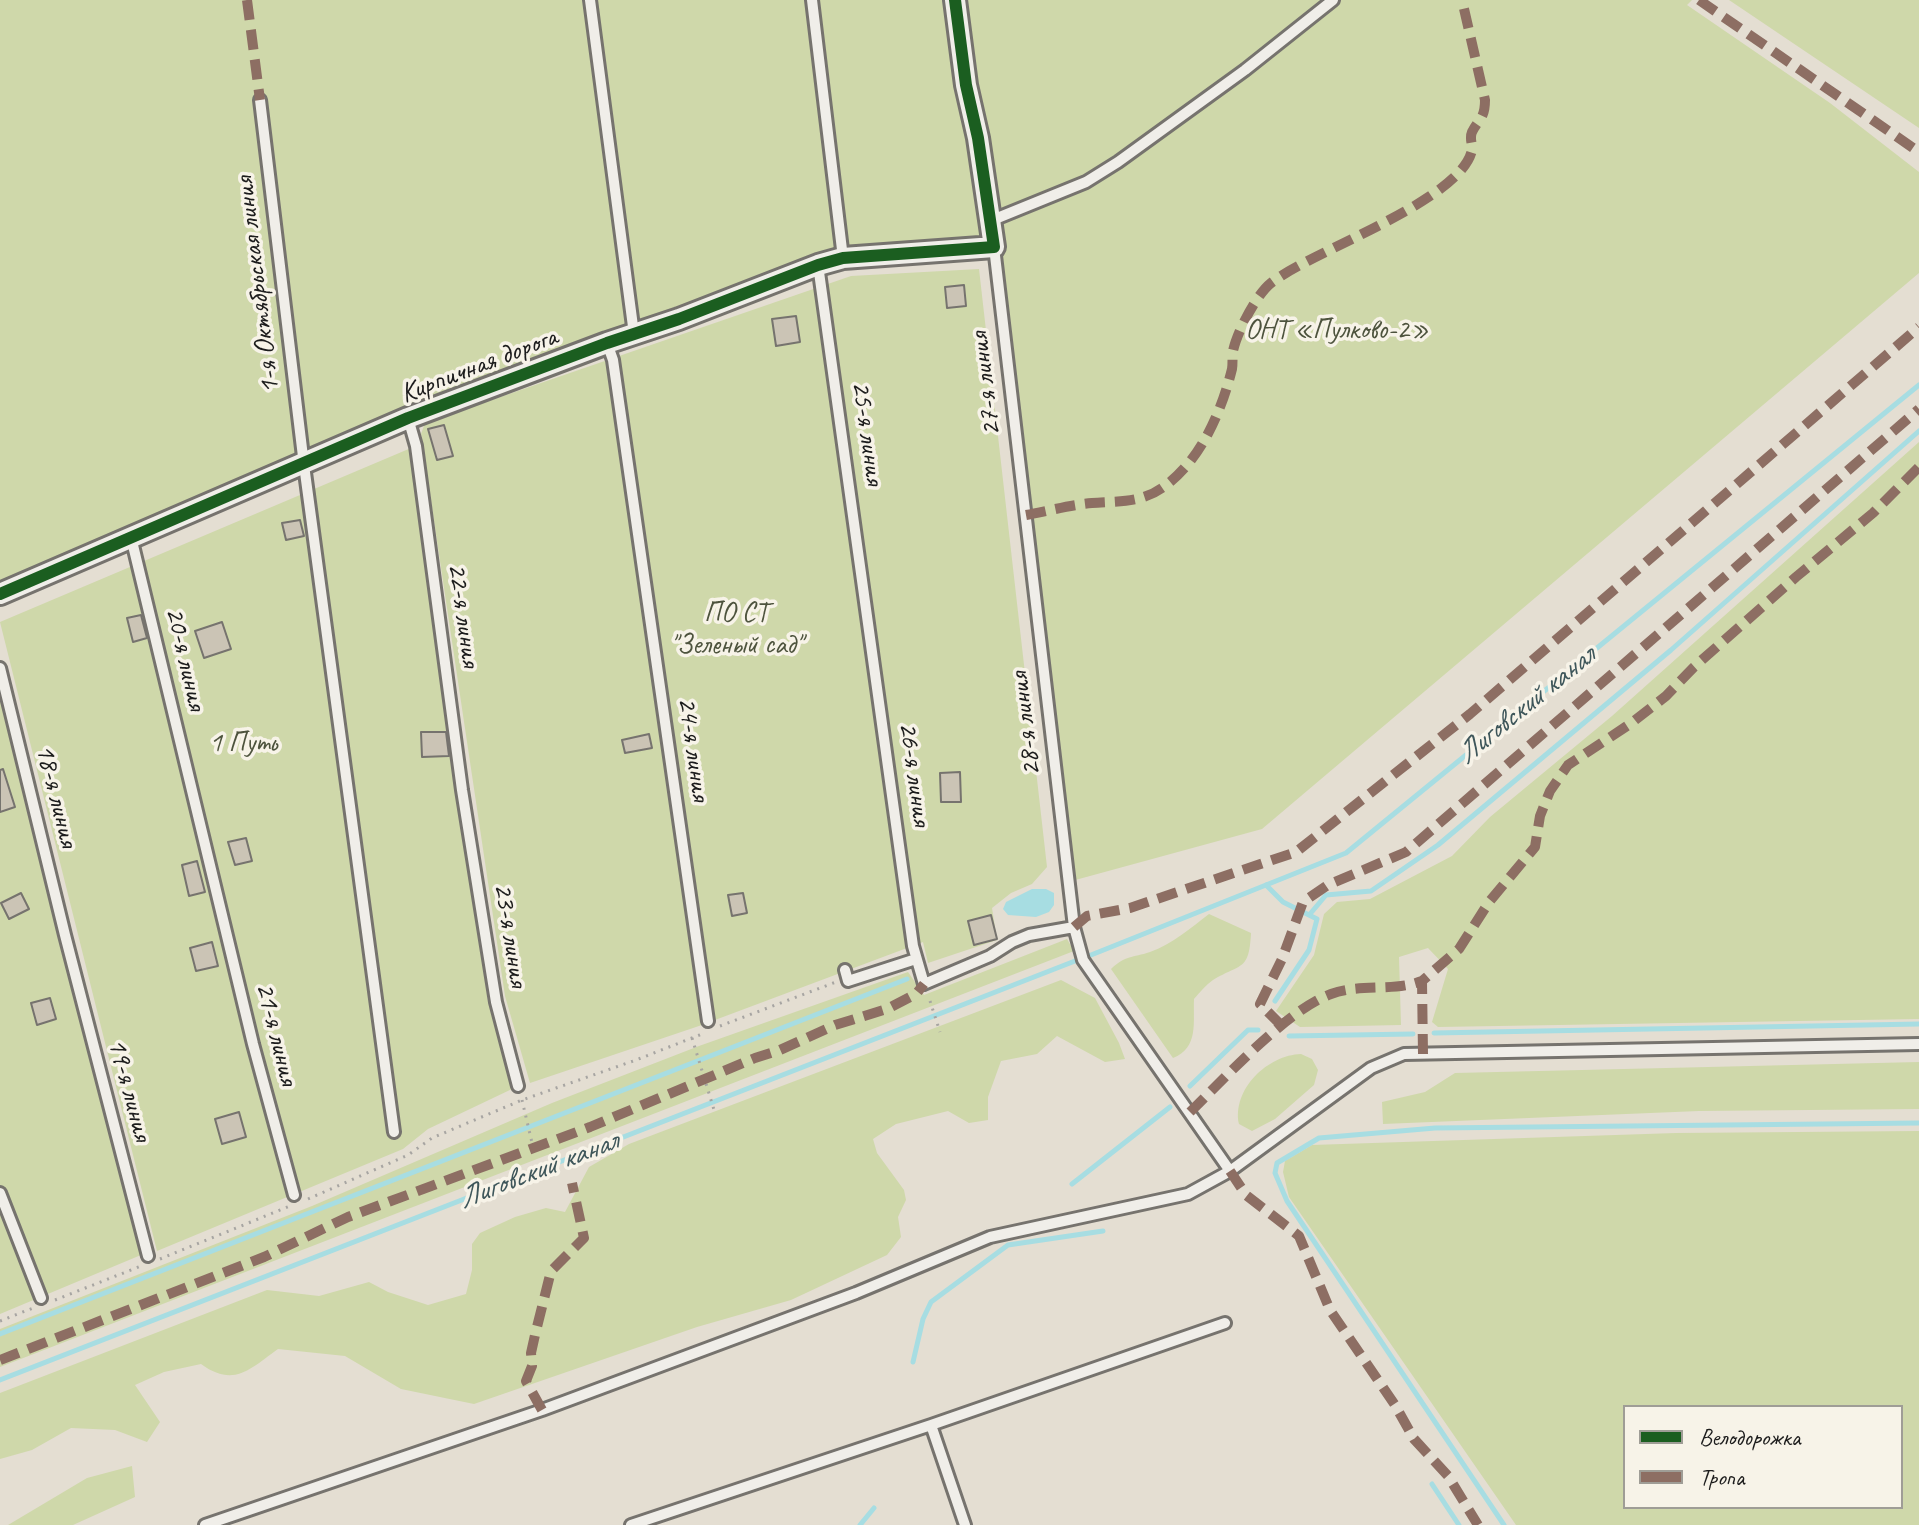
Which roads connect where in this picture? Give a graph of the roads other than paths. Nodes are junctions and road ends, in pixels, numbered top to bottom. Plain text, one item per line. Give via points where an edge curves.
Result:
1 (590, 0) edge
2 (812, 0) edge
3 (955, 0) edge
4 (1333, 0) edge
5 (260, 100) dead end
6 (990, 221) junction
7 (994, 247) junction
8 (843, 258) junction
9 (818, 265) junction
10 (634, 334) junction
11 (607, 343) junction
12 (408, 418) junction
13 (304, 465) junction
14 (1026, 515) joint
15 (131, 537) junction
16 (0, 594) edge
17 (867, 607) joint
18 (0, 668) edge
19 (462, 790) joint
20 (214, 886) joint
21 (1074, 927) junction
22 (65, 935) joint
23 (916, 959) junction
24 (846, 976) road end
25 (708, 1021) dead end
26 (1919, 1044) edge
27 (518, 1086) dead end
28 (394, 1132) dead end
29 (1230, 1171) junction
30 (0, 1193) edge
31 (294, 1195) dead end
32 (148, 1256) dead end
33 (41, 1298) dead end
34 (1225, 1323) dead end
35 (931, 1425) junction
36 (205, 1525) edge
37 (631, 1525) edge
38 (965, 1525) edge

1 - 10 lane
2 - 8 lane
3 - 6 street
4 - 6 lane via 1118,162 1086,182
5 - 13 lane, 1-я Октябрьская линия
6 - 7 street
7 - 8 street, Кирпичная дорога
7 - 14 lane, 27-я линия
8 - 9 street, Кирпичная дорога
9 - 10 street, Кирпичная дорога
9 - 17 lane, 25-я линия
10 - 11 street, Кирпичная дорога
11 - 12 street, Кирпичная дорога
11 - 25 lane, 24-я линия
12 - 13 street, Кирпичная дорога
12 - 19 lane, 22-я линия
13 - 15 street, Кирпичная дорога
13 - 28 lane, 1-я Октябрьская линия
14 - 21 lane, 28-я линия
15 - 16 street, Кирпичная дорога
15 - 20 lane, 20-я линия
17 - 23 lane, 26-я линия
18 - 22 lane, 18-я линия
19 - 27 lane, 23-я линия via 496,1002
20 - 31 lane, 21-я линия
21 - 23 lane via 1029,935 924,984
21 - 29 lane, 28-я линия via 1083,960
22 - 32 lane, 19-я линия
23 - 24 lane
26 - 29 lane via 1404,1054 1371,1068
29 - 36 lane via 1188,1194 990,1237 542,1410
30 - 33 lane
34 - 35 lane
35 - 37 lane
35 - 38 lane

